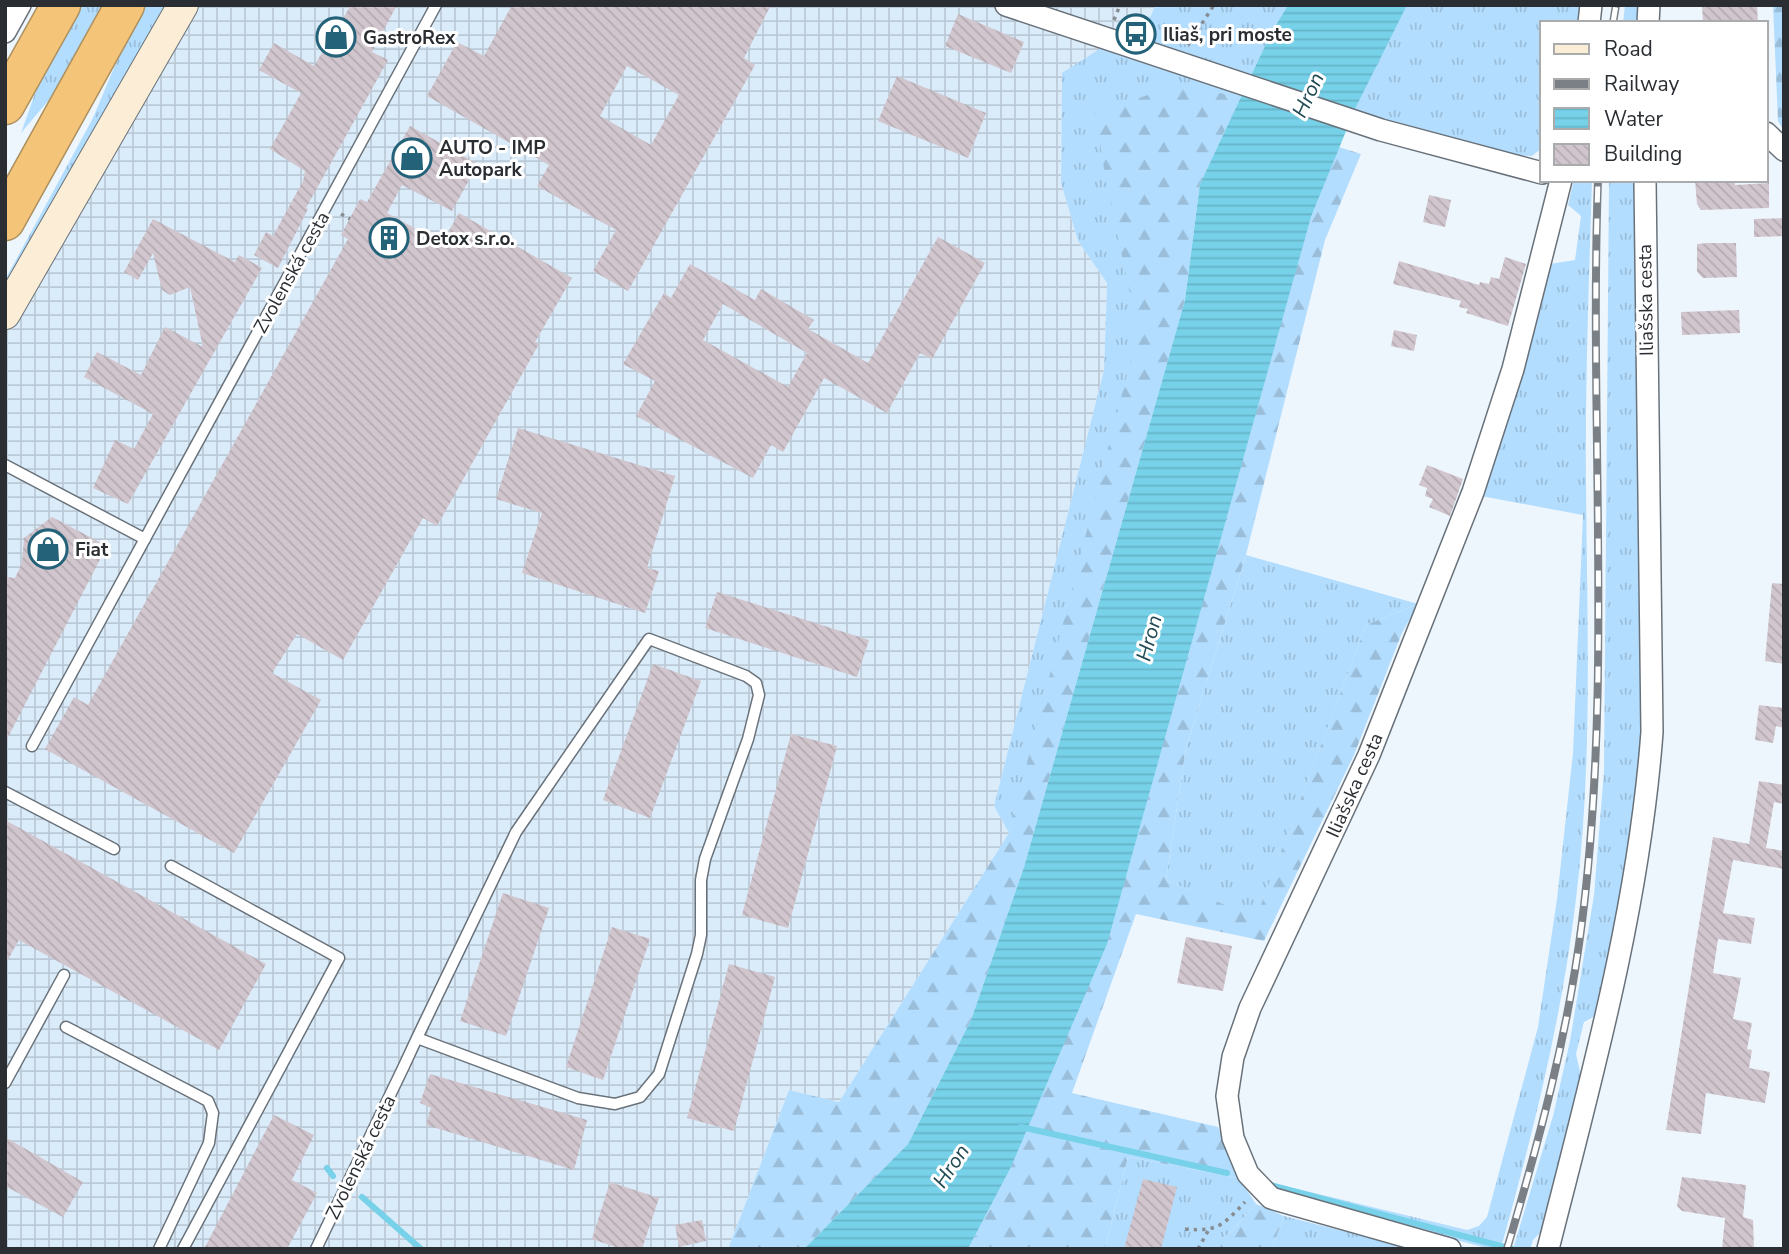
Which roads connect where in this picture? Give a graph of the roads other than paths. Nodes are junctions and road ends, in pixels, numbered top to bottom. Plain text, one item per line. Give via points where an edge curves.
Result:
1 (20, 5) edge
2 (61, 5) edge
3 (125, 5) edge
4 (183, 5) edge
5 (436, 5) edge
6 (1018, 7) edge
7 (5, 32) edge
8 (5, 105) edge
9 (1768, 135) edge
10 (1784, 150) edge
11 (1540, 172) edge
12 (1560, 182) edge
13 (1645, 182) edge
14 (5, 221) edge
15 (5, 314) edge
16 (5, 465) edge
17 (145, 539) junction
18 (32, 746) dead end
19 (5, 793) edge
20 (114, 849) dead end
21 (172, 866) dead end
22 (64, 975) dead end
23 (66, 1027) dead end
24 (417, 1038) junction
25 (5, 1083) edge
26 (159, 1249) edge
27 (183, 1249) edge
28 (316, 1249) edge
29 (1450, 1249) edge
30 (1548, 1249) edge

1 - 7 street
2 - 8 highway
3 - 14 highway
4 - 15 main road
5 - 17 lane, Zvolenská cesta
6 - 11 street via 1381,130
9 - 10 street
12 - 29 street, Iliašska cesta via 1513,369 1474,492 1369,755 1250,1008 1229,1075 1229,1117 1240,1158 1258,1187 1283,1204
13 - 30 street, Iliašska cesta via 1653,732 1647,798 1609,1006
16 - 17 lane
17 - 18 lane, Zvolenská cesta
19 - 20 lane
21 - 27 lane via 339,958
22 - 25 lane
23 - 26 lane via 208,1101 213,1112 209,1143
24 - 24 lane, Zvolenská cesta via 516,832 649,639 755,683 759,695 748,738 701,880 697,954 659,1074 640,1097 615,1104 578,1098
24 - 28 lane, Zvolenská cesta

